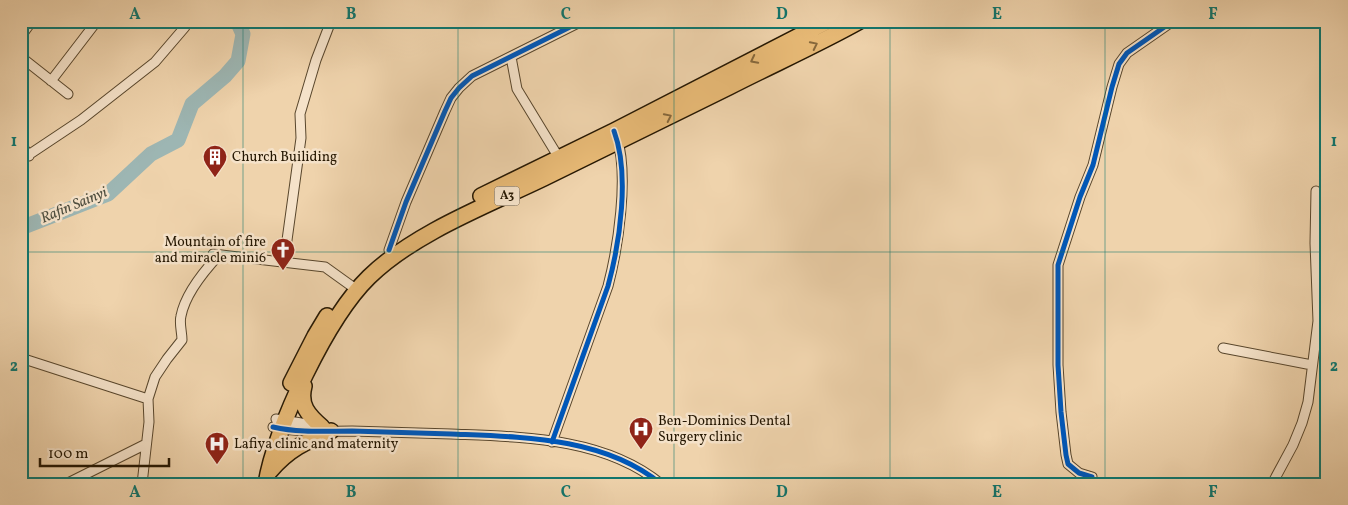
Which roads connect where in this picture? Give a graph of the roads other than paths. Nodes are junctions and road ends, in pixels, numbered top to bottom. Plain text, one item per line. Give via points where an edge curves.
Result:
1 (32, 21) edge
2 (97, 21) edge
3 (177, 21) edge
4 (331, 21) edge
5 (582, 21) edge
6 (828, 21) edge
7 (860, 21) edge
8 (1173, 21) edge
9 (21, 36) edge
10 (21, 57) edge
11 (511, 57) junction
12 (52, 81) junction
13 (68, 94) dead end
14 (616, 136) junction
15 (21, 144) edge
16 (25, 158) edge
17 (559, 158) junction
18 (1316, 191) dead end
19 (389, 250) junction
20 (284, 262) junction
21 (354, 288) junction
22 (1223, 348) dead end
23 (21, 358) edge
24 (1312, 365) junction
25 (308, 372) junction
26 (148, 399) junction
27 (279, 424) junction
28 (326, 429) junction
29 (552, 442) junction
30 (146, 444) junction
31 (264, 481) edge
32 (66, 484) edge
33 (142, 484) edge
34 (661, 484) edge
35 (1091, 484) edge
36 (1272, 484) edge

1 - 9 street
2 - 12 street
3 - 16 street via 186,27 156,62
4 - 20 street via 300,114 301,138
5 - 11 street
6 -> 14 highway, A3
14 -> 7 highway, A3
8 - 35 street via 1127,54 1119,64 1093,165 1058,265 1058,365 1066,455 1068,464 1079,473 1092,476
10 - 12 street
11 - 17 street via 517,89
11 - 19 street via 472,76 451,98
12 - 13 street
14 - 17 highway, A3
14 - 21 highway, A3 via 417,240
14 - 29 street via 621,160 621,188 614,262
15 - 16 street
17 - 19 highway, A3 via 444,215
18 - 24 street via 1318,321
19 - 21 highway, A3 via 368,266
20 - 21 street via 325,267
20 - 26 street via 215,254 180,318 182,340 155,377
21 - 25 highway, A3
21 - 27 highway, A3 via 335,305 311,342 292,381
22 - 24 street
23 - 26 street
24 - 36 street via 1302,423
25 - 27 highway, A3
25 - 28 highway via 302,393 304,406 309,415
26 - 30 street
27 - 28 street via 305,432
27 - 31 highway, A3
28 - 29 street via 498,436
28 - 31 highway via 281,458
29 - 34 street via 610,454 640,468
30 - 32 street
30 - 33 street

